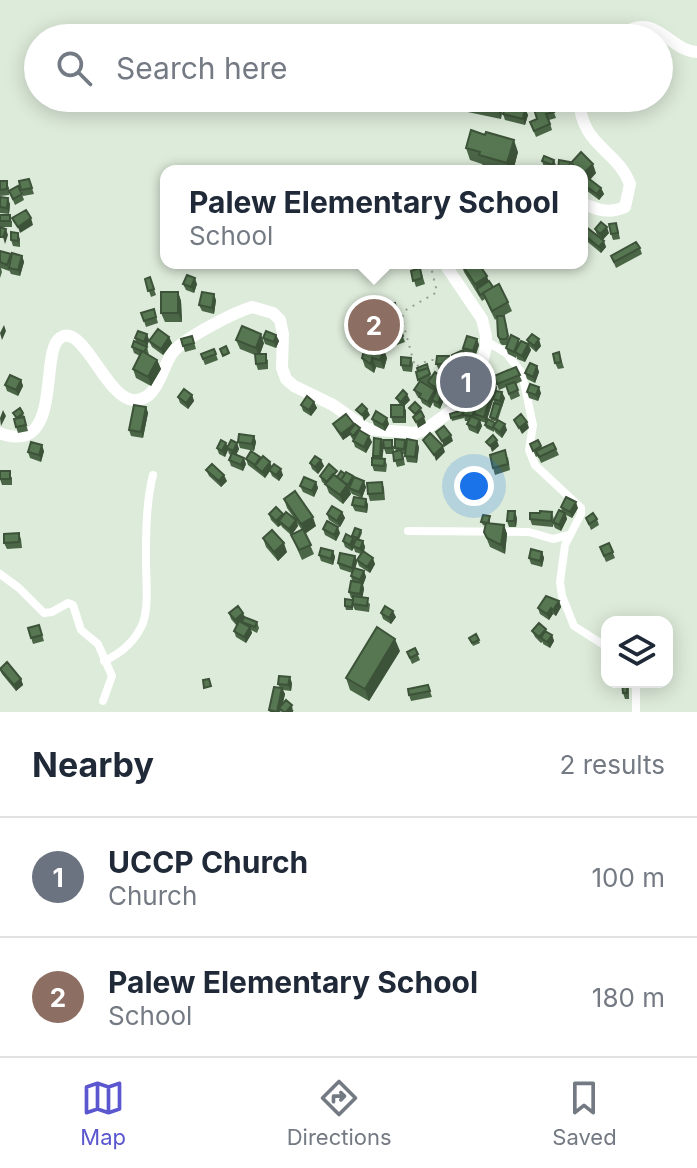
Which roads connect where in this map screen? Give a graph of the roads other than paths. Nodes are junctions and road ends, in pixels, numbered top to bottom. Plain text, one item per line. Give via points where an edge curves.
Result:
1 (673, 42) edge
2 (697, 52) edge
3 (580, 112) edge
4 (588, 205) edge
5 (448, 269) edge
6 (486, 341) junction
7 (0, 433) edge
8 (153, 475) dead end
9 (408, 531) dead end
10 (569, 535) junction
11 (0, 574) edge
12 (601, 643) edge
13 (104, 661) junction
14 (636, 688) edge
15 (103, 701) dead end
16 (636, 712) edge

1 - 2 main road
3 - 4 main road via 588,133 630,184 625,207 606,212
5 - 6 main road via 482,319
6 - 7 main road via 468,400 420,431 406,434 361,426 294,386 282,368 280,320 259,308 247,308 181,345 144,399 116,392 88,353 66,335 52,348 48,395 37,425 23,436
6 - 10 street via 506,353 522,373 535,465 581,508
8 - 13 street via 143,622 121,654
9 - 10 street via 529,532 553,539
10 - 12 street via 560,582 564,606 574,626
11 - 13 street via 44,613 73,605 81,630 98,644
13 - 15 street via 113,678
14 - 16 street

